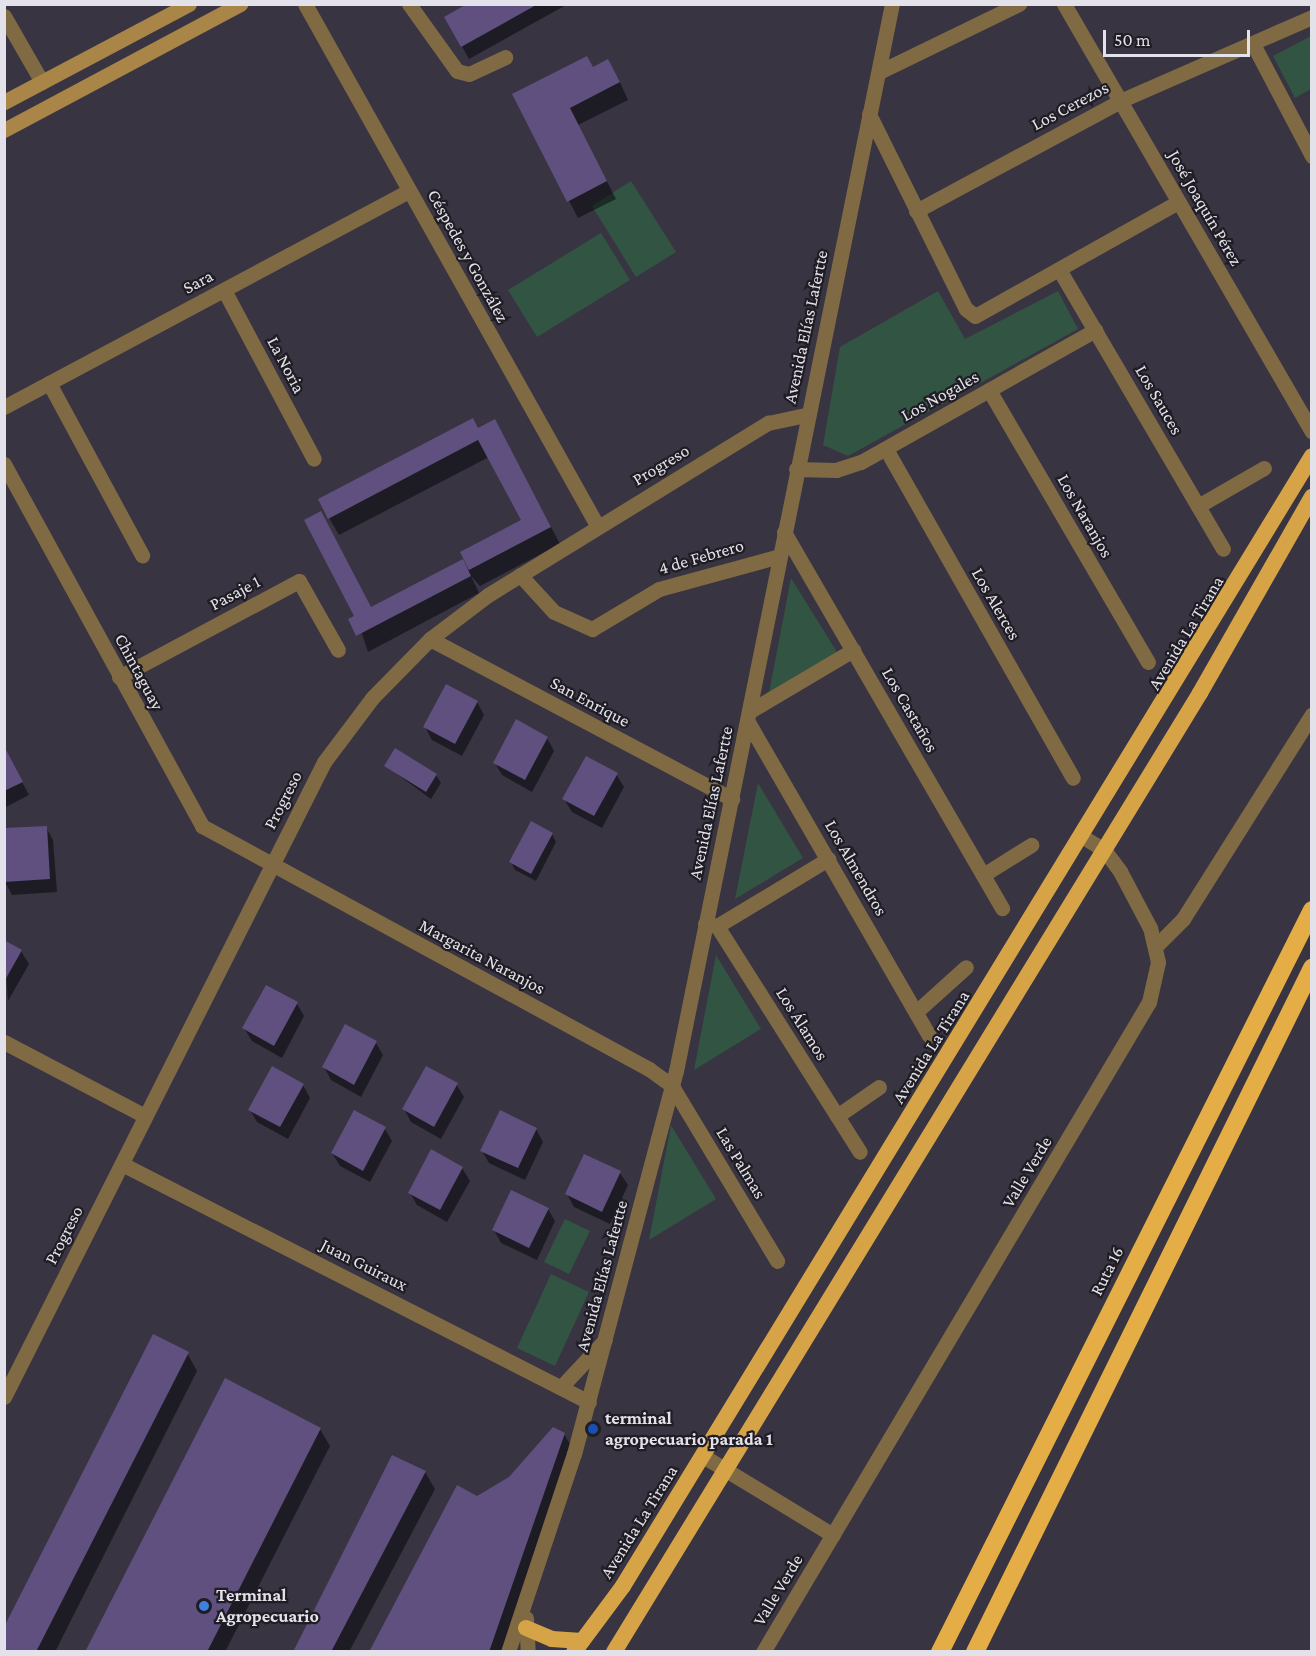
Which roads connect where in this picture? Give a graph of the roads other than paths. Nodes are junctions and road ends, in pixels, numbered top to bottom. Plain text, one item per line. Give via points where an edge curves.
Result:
1 (189, 4) edge
2 (240, 4) edge
3 (305, 4) edge
4 (410, 4) edge
5 (892, 4) edge
6 (1019, 4) edge
7 (1064, 4) edge
8 (4, 16) edge
9 (1311, 17) edge
10 (1253, 44) junction
11 (505, 57) dead end
12 (879, 72) junction
13 (42, 82) junction
14 (1122, 100) junction
15 (4, 102) edge
16 (869, 114) junction
17 (4, 130) edge
18 (1311, 156) edge
19 (409, 190) junction
20 (1178, 202) junction
21 (916, 211) junction
22 (1060, 271) junction
23 (224, 290) junction
24 (1095, 330) junction
25 (49, 383) junction
26 (989, 390) junction
27 (4, 407) edge
28 (807, 415) junction
29 (1311, 431) edge
30 (885, 449) junction
31 (1311, 456) edge
32 (314, 459) dead end
33 (4, 464) edge
34 (1264, 468) dead end
35 (796, 469) junction
36 (1311, 497) edge
37 (1198, 506) junction
38 (598, 527) junction
39 (784, 532) junction
40 (1223, 549) dead end
41 (142, 555) dead end
42 (780, 556) junction
43 (520, 575) junction
44 (430, 639) junction
45 (338, 650) dead end
46 (853, 650) junction
47 (1148, 662) dead end
48 (119, 677) junction
49 (1311, 714) edge
50 (749, 717) junction
51 (1072, 778) dead end
52 (732, 798) junction
53 (1083, 837) junction
54 (1030, 845) dead end
55 (1104, 850) junction
56 (828, 859) junction
57 (272, 865) junction
58 (983, 875) junction
59 (1002, 908) dead end
60 (1311, 910) edge
61 (711, 925) junction
62 (1156, 946) junction
63 (966, 967) dead end
64 (1311, 968) edge
65 (916, 1012) junction
66 (929, 1035) dead end
67 (4, 1042) edge
68 (672, 1086) junction
69 (879, 1087) dead end
70 (146, 1116) junction
71 (837, 1116) junction
72 (860, 1152) dead end
73 (122, 1164) junction
74 (777, 1260) dead end
75 (605, 1340) junction
76 (561, 1387) junction
77 (4, 1397) edge
78 (589, 1402) junction
79 (703, 1456) junction
80 (724, 1469) junction
81 (832, 1535) junction
82 (526, 1600) junction
83 (526, 1628) junction
84 (578, 1646) edge
85 (508, 1652) edge
86 (528, 1652) edge
87 (614, 1652) edge
88 (764, 1652) edge
89 (940, 1652) edge
90 (975, 1652) edge

1 - 13 main road
2 - 17 main road
3 - 19 street, Céspedes y González
4 - 11 street via 457,71 469,74
5 - 12 street, Avenida Elías Lafertte
6 - 12 street
7 - 14 street, José Joaquín Pérez
8 - 13 street
9 - 10 street, Los Cerezos
10 - 14 street, Los Cerezos
10 - 18 street
12 - 16 street, Avenida Elías Lafertte
13 - 15 main road
14 - 20 street, José Joaquín Pérez
14 - 21 street, Los Cerezos
16 - 21 street
16 - 28 street, Avenida Elías Lafertte
19 - 23 street, Sara
19 - 38 street, Céspedes y González
20 - 22 street
20 - 29 street, José Joaquín Pérez
21 - 22 street via 975,316
22 - 24 street, Los Sauces
23 - 25 street, Sara
23 - 32 street, La Noria
24 - 26 street, Los Nogales
24 - 37 street, Los Sauces
25 - 27 street, Sara
25 - 41 street
26 - 30 street, Los Nogales
26 - 47 street, Los Naranjos
28 - 35 street, Avenida Elías Lafertte
28 - 38 street, Progreso via 768,423
30 - 35 street, Los Nogales via 849,467
30 - 51 street, Los Alerces
31 - 53 highway, Avenida La Tirana
33 - 48 street, Chintaguay
34 - 37 street
35 - 39 street, Avenida Elías Lafertte
36 - 55 highway
37 - 40 street, Los Sauces
38 - 43 street, Progreso
39 - 42 street, Avenida Elías Lafertte
39 - 46 street, Los Castaños
42 - 43 street, 4 de Febrero via 659,589 592,628 554,612
42 - 50 street, Avenida Elías Lafertte
43 - 44 street, Progreso
44 - 52 street, San Enrique
44 - 57 street, Progreso via 342,737
45 - 48 street, Pasaje 1 via 299,581
46 - 50 street
46 - 58 street, Los Castaños
48 - 57 street, Chintaguay via 195,819 216,838
49 - 62 street via 1183,919
50 - 52 street, Avenida Elías Lafertte
50 - 56 street, Los Almendros
52 - 61 street, Avenida Elías Lafertte
53 - 55 street
53 - 79 highway, Avenida La Tirana
54 - 58 street
55 - 62 street via 1135,894
55 - 80 highway
56 - 61 street
56 - 65 street, Los Almendros
57 - 68 street, Margarita Naranjos via 649,1069
57 - 70 street, Progreso
58 - 59 street, Los Castaños
60 - 89 highway, Ruta 16
61 - 68 street, Avenida Elías Lafertte
61 - 71 street, Los Álamos
62 - 81 street, Valle Verde via 1156,978 1144,1014
63 - 65 street
64 - 90 highway via 1095,1417
65 - 66 street, Los Almendros
67 - 70 street
68 - 74 street, Las Palmas
68 - 75 street, Avenida Elías Lafertte
69 - 71 street
70 - 73 street, Progreso
71 - 72 street, Los Álamos
73 - 76 street, Juan Guiraux
73 - 77 street, Progreso
75 - 76 street
75 - 78 street, Avenida Elías Lafertte
76 - 78 street, Juan Guiraux
78 - 82 street, Avenida Elías Lafertte
79 - 80 street
79 - 84 highway, Avenida La Tirana
80 - 81 street
80 - 87 highway
81 - 88 street, Valle Verde
82 - 83 street, Avenida Elías Lafertte
82 - 85 street, Avenida Elías Lafertte
83 - 84 highway
83 - 86 street, Avenida Elías Lafertte

